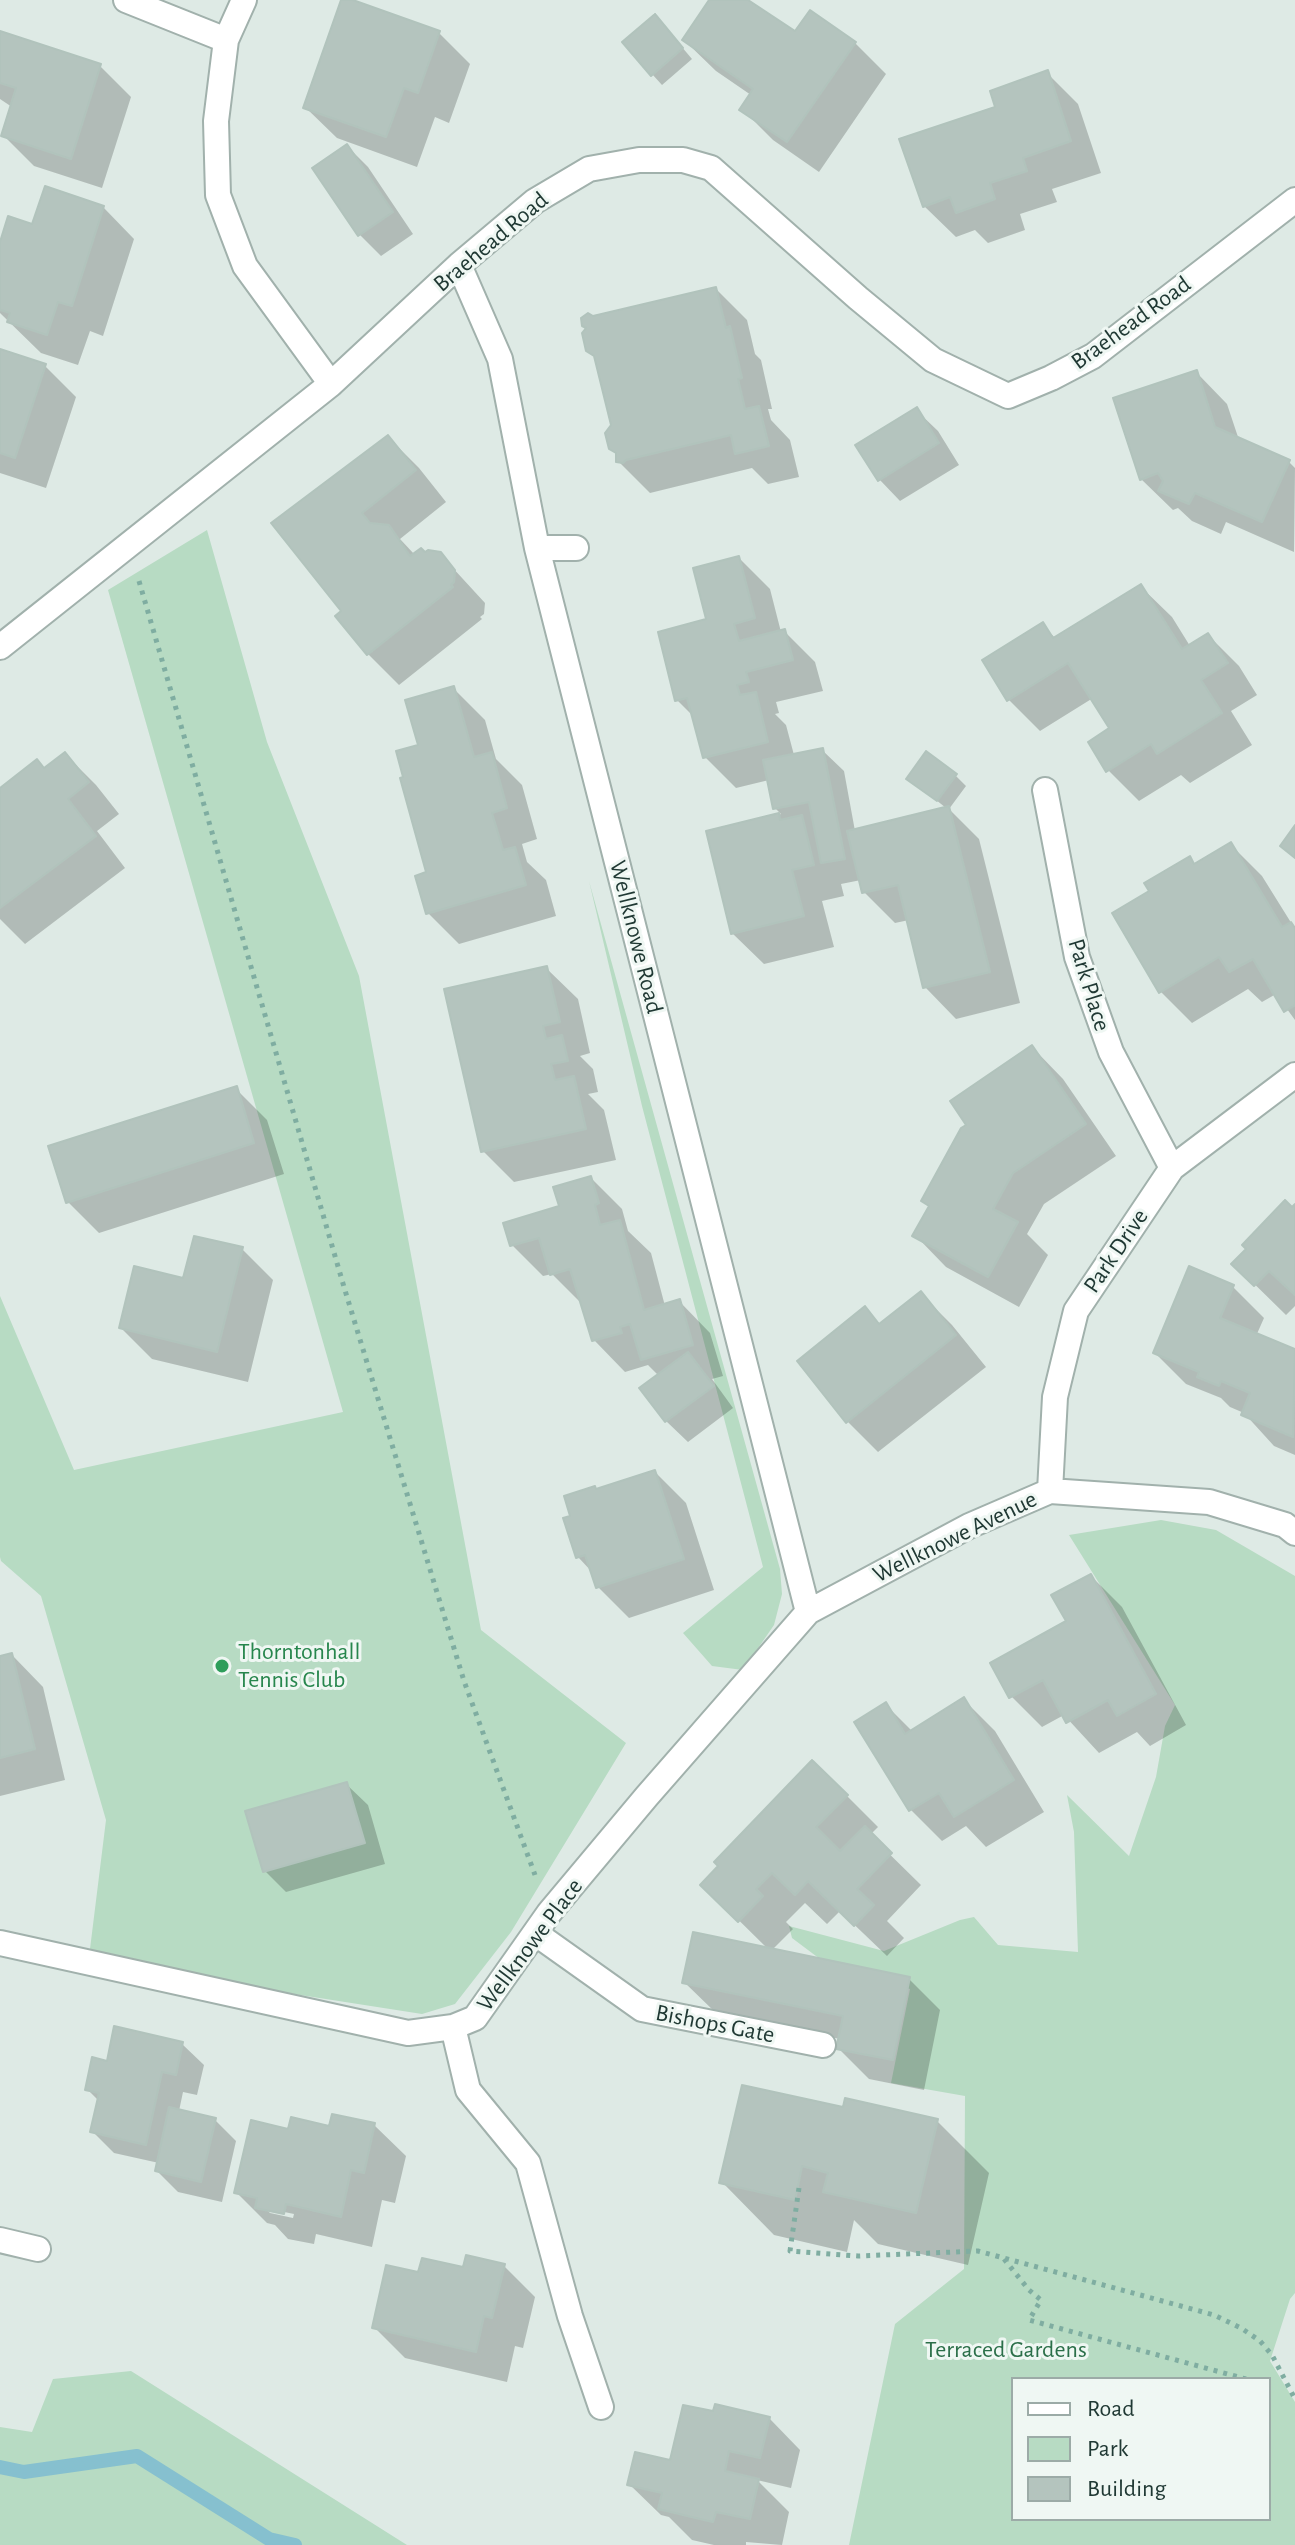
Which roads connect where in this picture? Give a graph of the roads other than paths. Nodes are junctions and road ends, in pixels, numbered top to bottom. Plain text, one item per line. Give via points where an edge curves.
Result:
1 (126, 0) edge
2 (244, 0) edge
3 (226, 40) junction
4 (1295, 200) edge
5 (459, 265) junction
6 (331, 384) junction
7 (537, 548) junction
8 (576, 548) dead end
9 (0, 647) edge
10 (1045, 790) dead end
11 (1295, 1075) edge
12 (1172, 1168) junction
13 (1050, 1491) junction
14 (1295, 1533) edge
15 (808, 1612) junction
16 (542, 1923) junction
17 (0, 1943) edge
18 (453, 2027) junction
19 (823, 2045) dead end
20 (0, 2240) edge
21 (38, 2249) dead end
22 (601, 2407) dead end

1 - 3 street
2 - 3 street
3 - 6 street via 216,121 218,195 245,266
4 - 5 street, Braehead Road via 1093,356 1008,396 933,360 711,168 683,160 639,160 589,169 535,201
5 - 6 street, Braehead Road
5 - 7 street, Wellknowe Road via 500,359
6 - 9 street, Braehead Road
7 - 8 street
7 - 15 street, Wellknowe Road
10 - 12 street, Park Place via 1077,957 1111,1052
11 - 12 street, Park Drive
12 - 13 street, Park Drive via 1076,1311 1055,1397
13 - 14 street, Wellknowe Avenue via 1209,1502 1285,1525
13 - 15 street, Wellknowe Avenue via 969,1526
15 - 16 street, Wellknowe Place
16 - 18 street, Wellknowe Place via 475,2018
16 - 19 street, Bishops Gate via 642,2009
17 - 18 street, Wellknowe Place via 408,2033
18 - 22 street via 468,2090 528,2163
20 - 21 street

